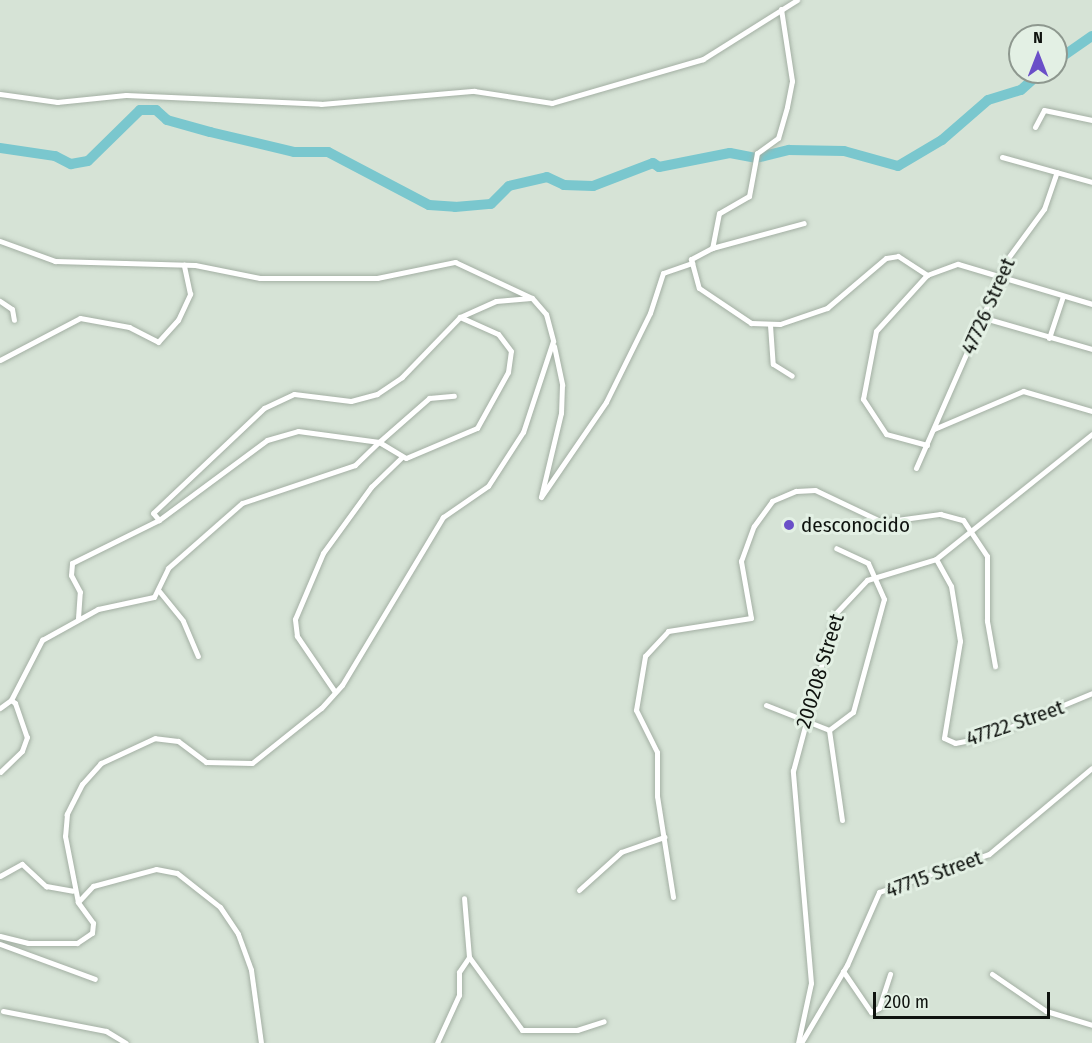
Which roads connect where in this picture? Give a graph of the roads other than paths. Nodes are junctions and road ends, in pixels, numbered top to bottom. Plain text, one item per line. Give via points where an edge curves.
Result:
1 (797, 0) edge
2 (781, 9) junction
3 (0, 94) edge
4 (1092, 120) edge
5 (1035, 127) dead end
6 (1002, 158) dead end
7 (1057, 172) junction
8 (1092, 182) edge
9 (804, 223) dead end
10 (0, 241) edge
11 (712, 248) junction
12 (688, 264) junction
13 (184, 265) junction
14 (927, 275) junction
15 (999, 278) junction
16 (1063, 296) junction
17 (532, 298) junction
18 (0, 302) edge
19 (1092, 304) edge
20 (460, 317) junction
21 (981, 317) junction
22 (14, 320) dead end
23 (770, 325) junction
24 (1049, 338) junction
25 (553, 341) junction
26 (1092, 349) edge
27 (0, 360) edge
28 (792, 376) dead end
29 (454, 396) dead end
30 (1092, 411) edge
31 (934, 429) junction
32 (1092, 434) edge
33 (380, 442) junction
34 (927, 445) junction
35 (402, 457) junction
36 (916, 468) dead end
37 (159, 520) junction
38 (974, 531) junction
39 (836, 548) dead end
40 (936, 559) junction
41 (877, 575) junction
42 (159, 591) junction
43 (78, 618) junction
44 (198, 656) dead end
45 (995, 666) dead end
46 (335, 693) junction
47 (1092, 693) edge
48 (11, 700) junction
49 (766, 705) dead end
50 (0, 708) edge
51 (803, 720) junction
52 (829, 729) junction
53 (1092, 768) edge
54 (0, 772) edge
55 (842, 820) dead end
56 (664, 837) junction
57 (0, 876) edge
58 (579, 890) dead end
59 (72, 891) junction
60 (674, 897) dead end
61 (464, 898) dead end
62 (78, 902) junction
63 (0, 936) edge
64 (0, 944) edge
65 (469, 957) junction
66 (843, 971) junction
67 (890, 974) dead end
68 (992, 974) dead end
69 (95, 979) dead end
70 (3, 1011) dead end
71 (806, 1013) junction
72 (821, 1014) junction
73 (604, 1021) dead end
74 (1092, 1025) edge
75 (126, 1043) edge
76 (261, 1043) edge
77 (437, 1043) edge
78 (800, 1043) edge

1 - 2 street
2 - 3 street via 703,59 552,103 474,91 321,104 126,95 46,102
2 - 11 street via 792,81 787,107 778,138 757,153 749,196 716,217
4 - 5 street via 1044,110
6 - 7 street
7 - 8 street
7 - 15 street, 47726 Street via 1044,209
9 - 11 street
10 - 13 street via 55,261
11 - 12 street via 695,254
12 - 23 street via 695,282 718,304 751,323
12 - 25 street via 663,273 650,313 611,393 541,497 559,431 563,391
13 - 17 street via 260,278 377,278 455,262
13 - 27 street via 190,294 178,320 158,342 129,327 80,318
14 - 15 street via 963,265
14 - 23 street via 902,257 889,256 827,308
14 - 34 street via 878,327 863,402 890,436
15 - 16 street
15 - 21 street, 47726 Street
16 - 19 street
16 - 24 street
17 - 20 street via 496,301
17 - 25 street via 546,314
18 - 22 street via 12,309
20 - 35 street via 507,340 508,372 477,428
20 - 37 street via 402,377 377,394 351,401 294,394 264,408 153,513
21 - 24 street
21 - 31 street, 47726 Street
23 - 28 street via 773,364
24 - 26 street
25 - 46 street via 523,432 488,486 443,517
29 - 33 street via 429,398
30 - 31 street via 1023,391
31 - 34 street, 47726 Street
32 - 38 street, 200208 Street
33 - 35 street
33 - 37 street via 298,431 276,435
33 - 42 street via 355,465 270,490 226,513 168,568
34 - 36 street, 47726 Street
35 - 46 street via 371,487 323,553 295,619 297,636
37 - 43 street via 72,562 71,575 80,592
38 - 40 street, 200208 Street
38 - 45 street via 988,563 987,621
38 - 56 street via 950,514 889,523 815,490 796,491 772,501 754,526 741,561 751,618 668,631 645,656 636,710 657,752
39 - 41 street via 868,563
40 - 41 street, 200208 Street
40 - 47 street, 47722 Street via 951,586 960,641 944,738 955,743 986,737
41 - 51 street, 200208 Street via 840,603
41 - 52 street via 884,603 853,712
42 - 43 street via 150,599
42 - 44 street via 183,621
43 - 48 street via 42,640
46 - 59 street via 252,763 206,762 178,741 161,738 101,764 82,784 66,814
48 - 50 street
48 - 54 street via 22,716 26,745
49 - 51 street
51 - 52 street
51 - 71 street, 200208 Street via 793,788 810,952
52 - 55 street
53 - 66 street, 47715 Street via 989,854 879,892
56 - 58 street via 621,852
56 - 60 street
57 - 59 street via 22,864 46,886
59 - 62 street
61 - 65 street
62 - 63 street via 94,928 77,943 28,943
62 - 76 street via 99,884 156,869 177,873 201,890 238,934 252,970
64 - 69 street
65 - 73 street via 522,1030 577,1030
65 - 77 street via 459,972 459,995
66 - 67 street via 871,1012 879,1008
66 - 72 street, 47715 Street
68 - 74 street via 1046,1011
70 - 75 street via 106,1031
71 - 72 street
71 - 78 street, 200208 Street
72 - 78 street, 47715 Street

